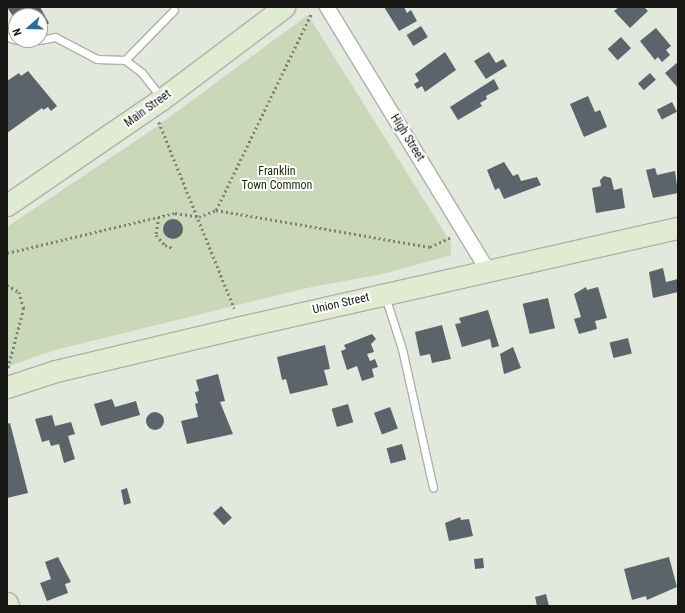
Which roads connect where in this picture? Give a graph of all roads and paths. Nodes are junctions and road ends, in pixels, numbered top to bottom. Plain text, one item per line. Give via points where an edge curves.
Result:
1 (284, 7) edge
2 (327, 7) edge
3 (174, 10) dead end
4 (312, 14) dead end
5 (48, 38) edge
6 (125, 60) junction
7 (162, 99) junction
8 (159, 122) dead end
9 (7, 205) edge
10 (216, 210) junction
11 (199, 216) junction
12 (159, 217) junction
13 (678, 228) edge
14 (452, 237) dead end
15 (173, 248) dead end
16 (7, 253) edge
17 (487, 269) junction
18 (7, 285) edge
19 (385, 294) junction
20 (234, 308) dead end
21 (7, 378) edge
22 (433, 488) dead end
23 (7, 603) edge
24 (8, 606) edge

1 - 7 main road, Main Street
2 - 17 street, High Street
3 - 6 lane
4 - 10 path
5 - 6 lane via 55,37 97,59
6 - 7 lane via 142,73
7 - 9 main road, Main Street
8 - 11 path
10 - 11 path
10 - 14 path via 430,247
11 - 12 path via 175,213
11 - 20 path
12 - 15 path via 156,236 162,243
12 - 16 path
13 - 17 main road, Union Street
17 - 19 main road, Union Street
18 - 21 path via 18,292 24,308
19 - 21 main road, Union Street via 56,371
19 - 22 lane via 402,349
23 - 24 main road

